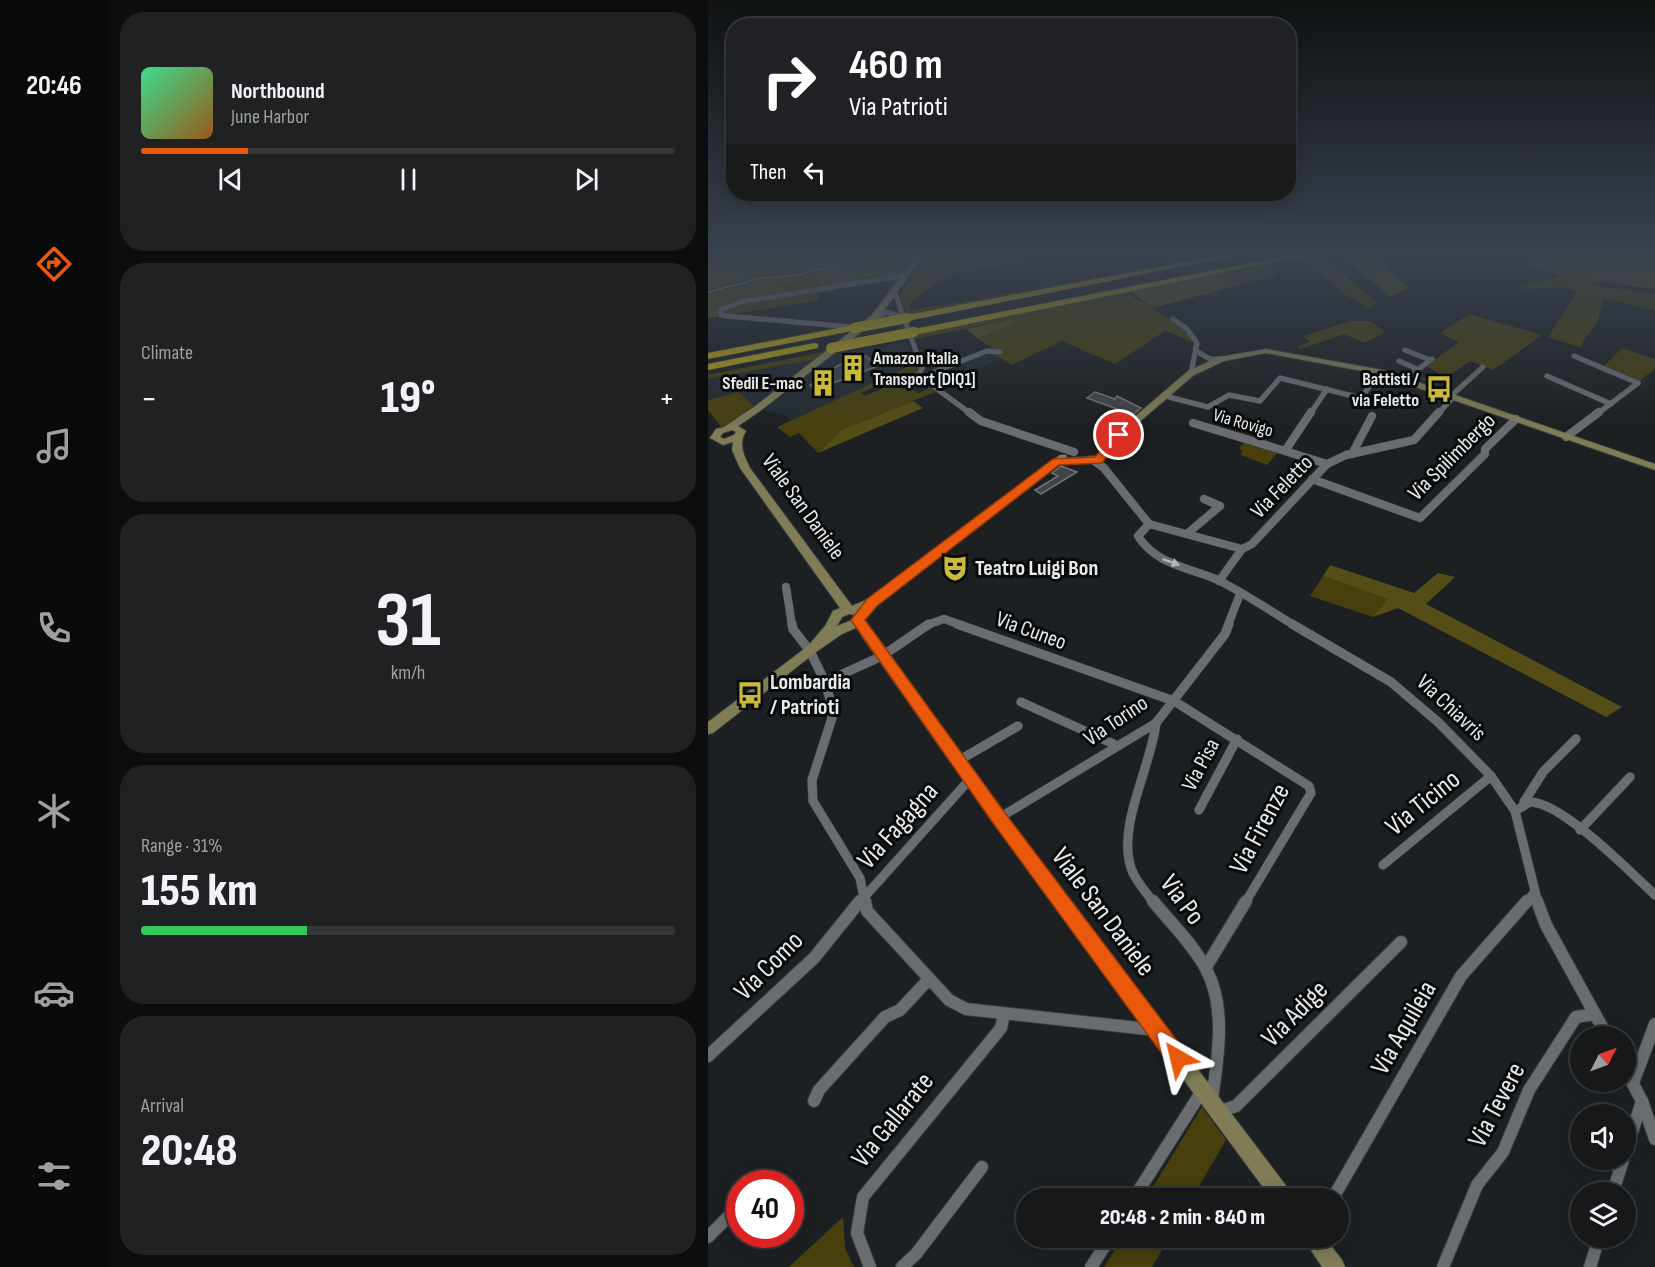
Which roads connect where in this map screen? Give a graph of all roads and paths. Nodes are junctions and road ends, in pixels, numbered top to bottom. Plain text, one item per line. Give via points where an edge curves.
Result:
1 (721, 311) edge
2 (880, 311) edge
3 (891, 311) edge
4 (902, 311) edge
5 (951, 311) edge
6 (954, 311) edge
7 (957, 311) edge
8 (960, 311) edge
9 (875, 317) junction
10 (1173, 319) dead end
11 (906, 320) junction
12 (844, 336) junction
13 (1405, 350) dead end
14 (1000, 352) dead end
15 (1198, 352) junction
16 (708, 356) edge
17 (1574, 356) dead end
18 (1222, 359) junction
19 (708, 361) edge
20 (1400, 361) dead end
21 (708, 367) edge
22 (1483, 367) dead end
23 (1417, 369) junction
24 (708, 372) edge
25 (1380, 372) junction
26 (1191, 373) junction
27 (926, 376) junction
28 (1547, 376) dead end
29 (1404, 380) junction
30 (1327, 389) junction
31 (1165, 396) junction
32 (1452, 397) junction
33 (1611, 404) junction
34 (757, 409) junction
35 (1372, 416) dead end
36 (1516, 419) junction
37 (1193, 423) dead end
38 (728, 428) junction
39 (740, 434) junction
40 (1566, 437) junction
41 (715, 442) edge
42 (737, 450) junction
43 (1286, 451) junction
44 (1069, 454) junction
45 (1352, 454) junction
46 (1100, 457) junction
47 (1327, 464) junction
48 (1655, 467) edge
49 (1312, 479) junction
50 (1204, 499) dead end
51 (1149, 524) junction
52 (1188, 533) junction
53 (1242, 549) junction
54 (1219, 581) junction
55 (786, 587) dead end
56 (1240, 594) junction
57 (848, 619) junction
58 (811, 650) junction
59 (882, 656) junction
60 (825, 682) junction
61 (1174, 701) junction
62 (1021, 702) dead end
63 (1156, 723) junction
64 (1018, 726) dead end
65 (708, 729) edge
66 (1576, 739) dead end
67 (1237, 740) junction
68 (1118, 746) junction
69 (958, 760) junction
70 (1491, 776) junction
71 (1630, 777) dead end
72 (971, 778) junction
73 (1524, 802) junction
74 (1199, 810) dead end
75 (1515, 810) junction
76 (999, 818) junction
77 (1580, 830) junction
78 (1383, 865) dead end
79 (1534, 893) junction
80 (1654, 893) edge
81 (861, 900) junction
82 (1401, 942) dead end
83 (1206, 967) junction
84 (929, 979) junction
85 (1595, 1014) junction
86 (1004, 1015) junction
87 (1655, 1024) edge
88 (1153, 1025) junction
89 (1602, 1026) edge
90 (708, 1056) edge
91 (1636, 1075) edge
92 (1636, 1089) edge
93 (814, 1101) dead end
94 (1642, 1101) junction
95 (1210, 1102) junction
96 (1636, 1120) edge
97 (1655, 1139) edge
98 (982, 1167) dead end
99 (1142, 1188) edge
100 (1275, 1188) edge
101 (1339, 1188) edge
102 (726, 1219) edge
103 (708, 1237) edge
104 (1103, 1248) edge
105 (1321, 1248) edge
106 (1596, 1248) edge
107 (870, 1267) edge
108 (902, 1267) edge
109 (1091, 1267) edge
110 (1335, 1267) edge
111 (1443, 1267) edge
112 (1590, 1267) edge

1 - 12 street via 722,315
2 - 9 street, Viale San Daniele
3 - 11 street
4 - 11 street
5 - 11 highway
6 - 11 highway
7 - 11 highway
8 - 11 highway
9 - 11 street via 888,312
9 - 34 street, Viale San Daniele
10 - 15 street via 1191,332
11 - 12 highway, bridge
11 - 12 highway
11 - 27 street
12 - 16 highway
12 - 19 highway
12 - 21 highway
12 - 24 highway
13 - 23 street via 1431,360
14 - 27 street via 987,351
15 - 18 street via 1210,359
15 - 26 street
17 - 33 street via 1638,383
18 - 25 street via 1253,352 1277,352
18 - 26 street
20 - 23 street
22 - 32 street, Via Feletto
23 - 29 street
25 - 29 street
25 - 30 street via 1363,396
26 - 31 street
27 - 44 street via 981,421
28 - 33 street
29 - 32 street
30 - 31 street via 1280,378 1260,401 1229,395 1208,407
30 - 43 street, Via Rovigo
31 - 46 street
32 - 36 street
32 - 45 street, Via Feletto via 1414,440
33 - 40 street
34 - 38 street, Viale San Daniele
34 - 39 street, Viale San Daniele
35 - 45 street
36 - 40 street
36 - 49 street, Via Spilimbergo via 1420,518
37 - 43 street, Via Rovigo
38 - 39 street
38 - 41 street, Viale San Daniele via 719,431
39 - 41 street, Viale San Daniele
39 - 42 street, Viale San Daniele
40 - 48 street
41 - 42 street, Viale San Daniele
42 - 57 street, Viale San Daniele via 745,468 834,590
43 - 47 street, Via Rovigo
44 - 46 street
44 - 57 street
45 - 47 street, Via Feletto
46 - 51 street
47 - 49 street, Via Feletto
49 - 53 street, Via Feletto via 1269,527
50 - 52 street via 1220,506
51 - 52 street
51 -> 54 street, Via Chiavris via 1139,539 1152,554
52 - 53 street
53 - 54 street, Via Feletto
54 - 56 street, Via Chiavris
55 - 58 street via 793,629
56 - 61 street, Via Torino via 1225,634
56 - 70 street, Via Chiavris via 1391,682 1438,722
57 - 58 street
57 - 59 street, Viale San Daniele via 867,635
58 - 60 street
58 - 65 street
59 - 60 street
59 - 61 street, Via Cuneo via 932,622 944,620
59 - 69 street, Viale San Daniele
60 - 81 street via 832,718 810,789 813,801 860,878
61 - 63 street, Via Torino
61 - 67 street, Via Firenze
62 - 68 street
63 - 68 street, Via Torino
63 - 83 street, Via Po via 1156,742 1128,834 1130,867
64 - 69 street
66 - 73 street via 1544,772
67 - 74 street, Via Pisa
67 - 83 street, Via Firenze via 1309,786 1311,793
68 - 76 street, Via Torino
69 - 72 street, Viale San Daniele
70 - 75 street, Via Chiavris
70 - 78 street, Via Ticino
71 - 77 street
72 - 76 street, Viale San Daniele
72 - 81 street, Via Fagagna
73 - 75 street
73 - 77 street via 1536,802
75 - 79 street, Via Chiavris
76 - 88 street, Viale San Daniele
77 - 80 street
79 - 85 street, Via Chiavris
79 - 101 street, Via Aquileia via 1461,976
81 - 84 street
81 - 90 street, Via Como via 814,958
82 - 95 street, Via Adige via 1236,1106
83 - 95 street, Via Po via 1213,985 1219,1053
84 - 86 street via 949,1000 966,1009
84 - 93 street via 900,1010 885,1017 819,1090
85 - 89 street, Via Chiavris
85 - 111 street, Via Tevere via 1576,1017 1529,1090 1503,1152 1477,1185
86 - 88 street via 1147,1029
86 - 107 street, Via Gallarate via 1001,1028 862,1197 855,1238
87 - 91 street
88 - 95 street, Viale San Daniele
92 - 94 street
94 - 96 street
94 - 97 street
95 - 99 street
95 - 100 street, Viale San Daniele
98 - 108 street
102 - 103 street
104 - 109 street
105 - 110 street
106 - 112 street

